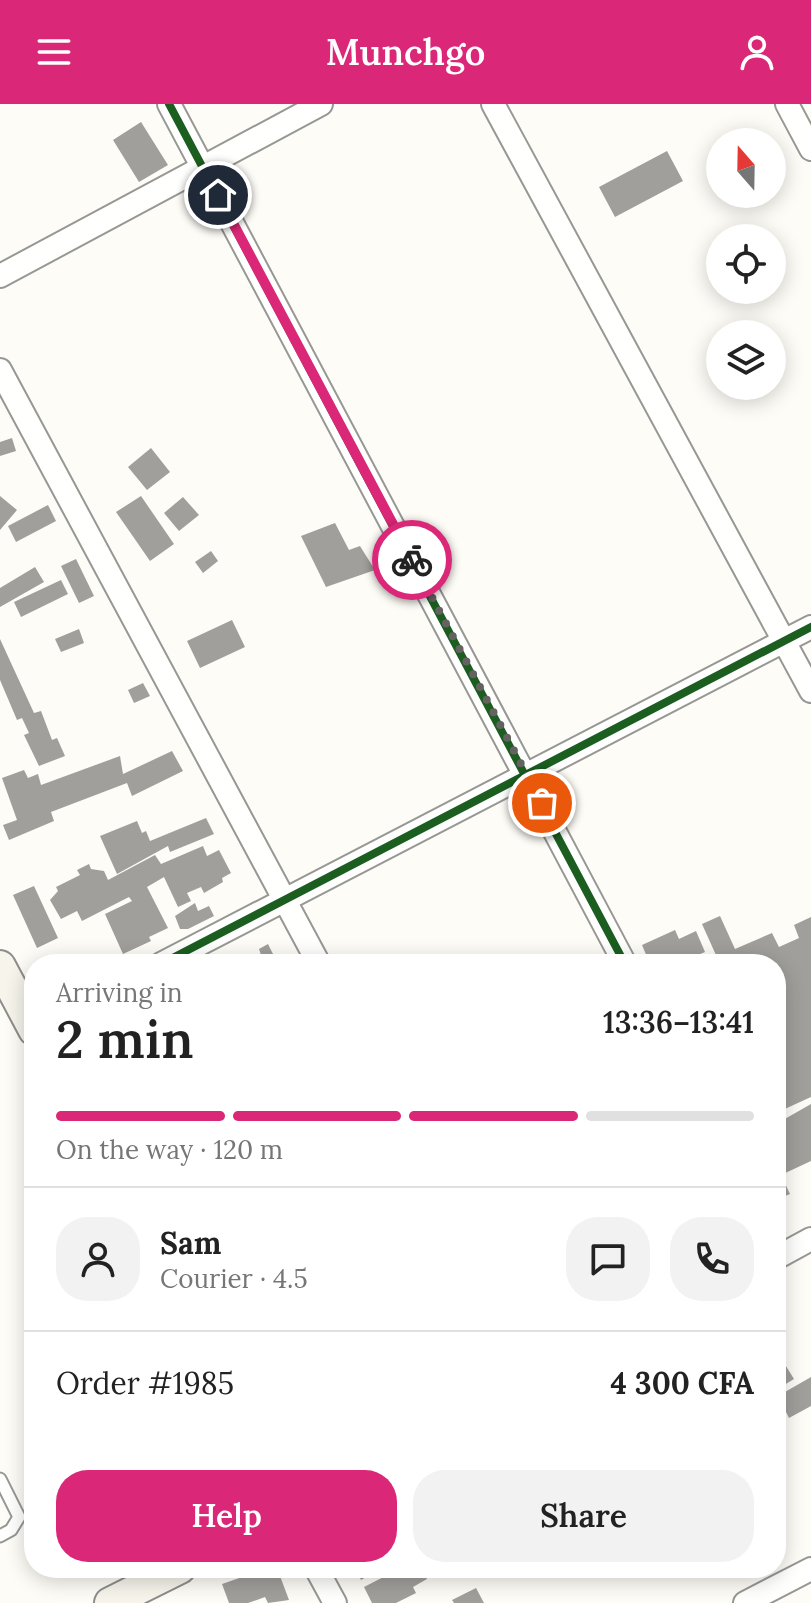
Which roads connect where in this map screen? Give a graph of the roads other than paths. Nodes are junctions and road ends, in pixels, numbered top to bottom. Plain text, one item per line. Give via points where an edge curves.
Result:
1 (169, 104) edge
2 (321, 104) edge
3 (493, 104) edge
4 (787, 104) edge
5 (811, 149) edge
6 (204, 167) junction
7 (0, 276) edge
8 (0, 370) edge
9 (811, 627) edge
10 (784, 642) junction
11 (811, 691) edge
12 (528, 777) junction
13 (287, 901) junction
14 (181, 954) edge
15 (314, 954) edge
16 (620, 954) edge
17 (0, 966) edge
18 (24, 1010) edge
19 (811, 1239) edge
20 (786, 1252) edge
21 (0, 1479) edge
22 (0, 1536) edge
23 (811, 1569) edge
24 (160, 1578) edge
25 (321, 1578) edge
26 (110, 1603) edge
27 (335, 1603) edge
28 (745, 1603) edge

1 - 6 street
2 - 6 street
3 - 10 street
4 - 5 street
6 - 7 street
6 - 12 street
8 - 13 street
9 - 10 street
10 - 11 street
10 - 12 street
12 - 13 street
12 - 16 street
13 - 14 street
13 - 15 street
17 - 18 street
19 - 20 street
21 - 22 lane via 19,1517
23 - 28 street
24 - 26 street
25 - 27 street

